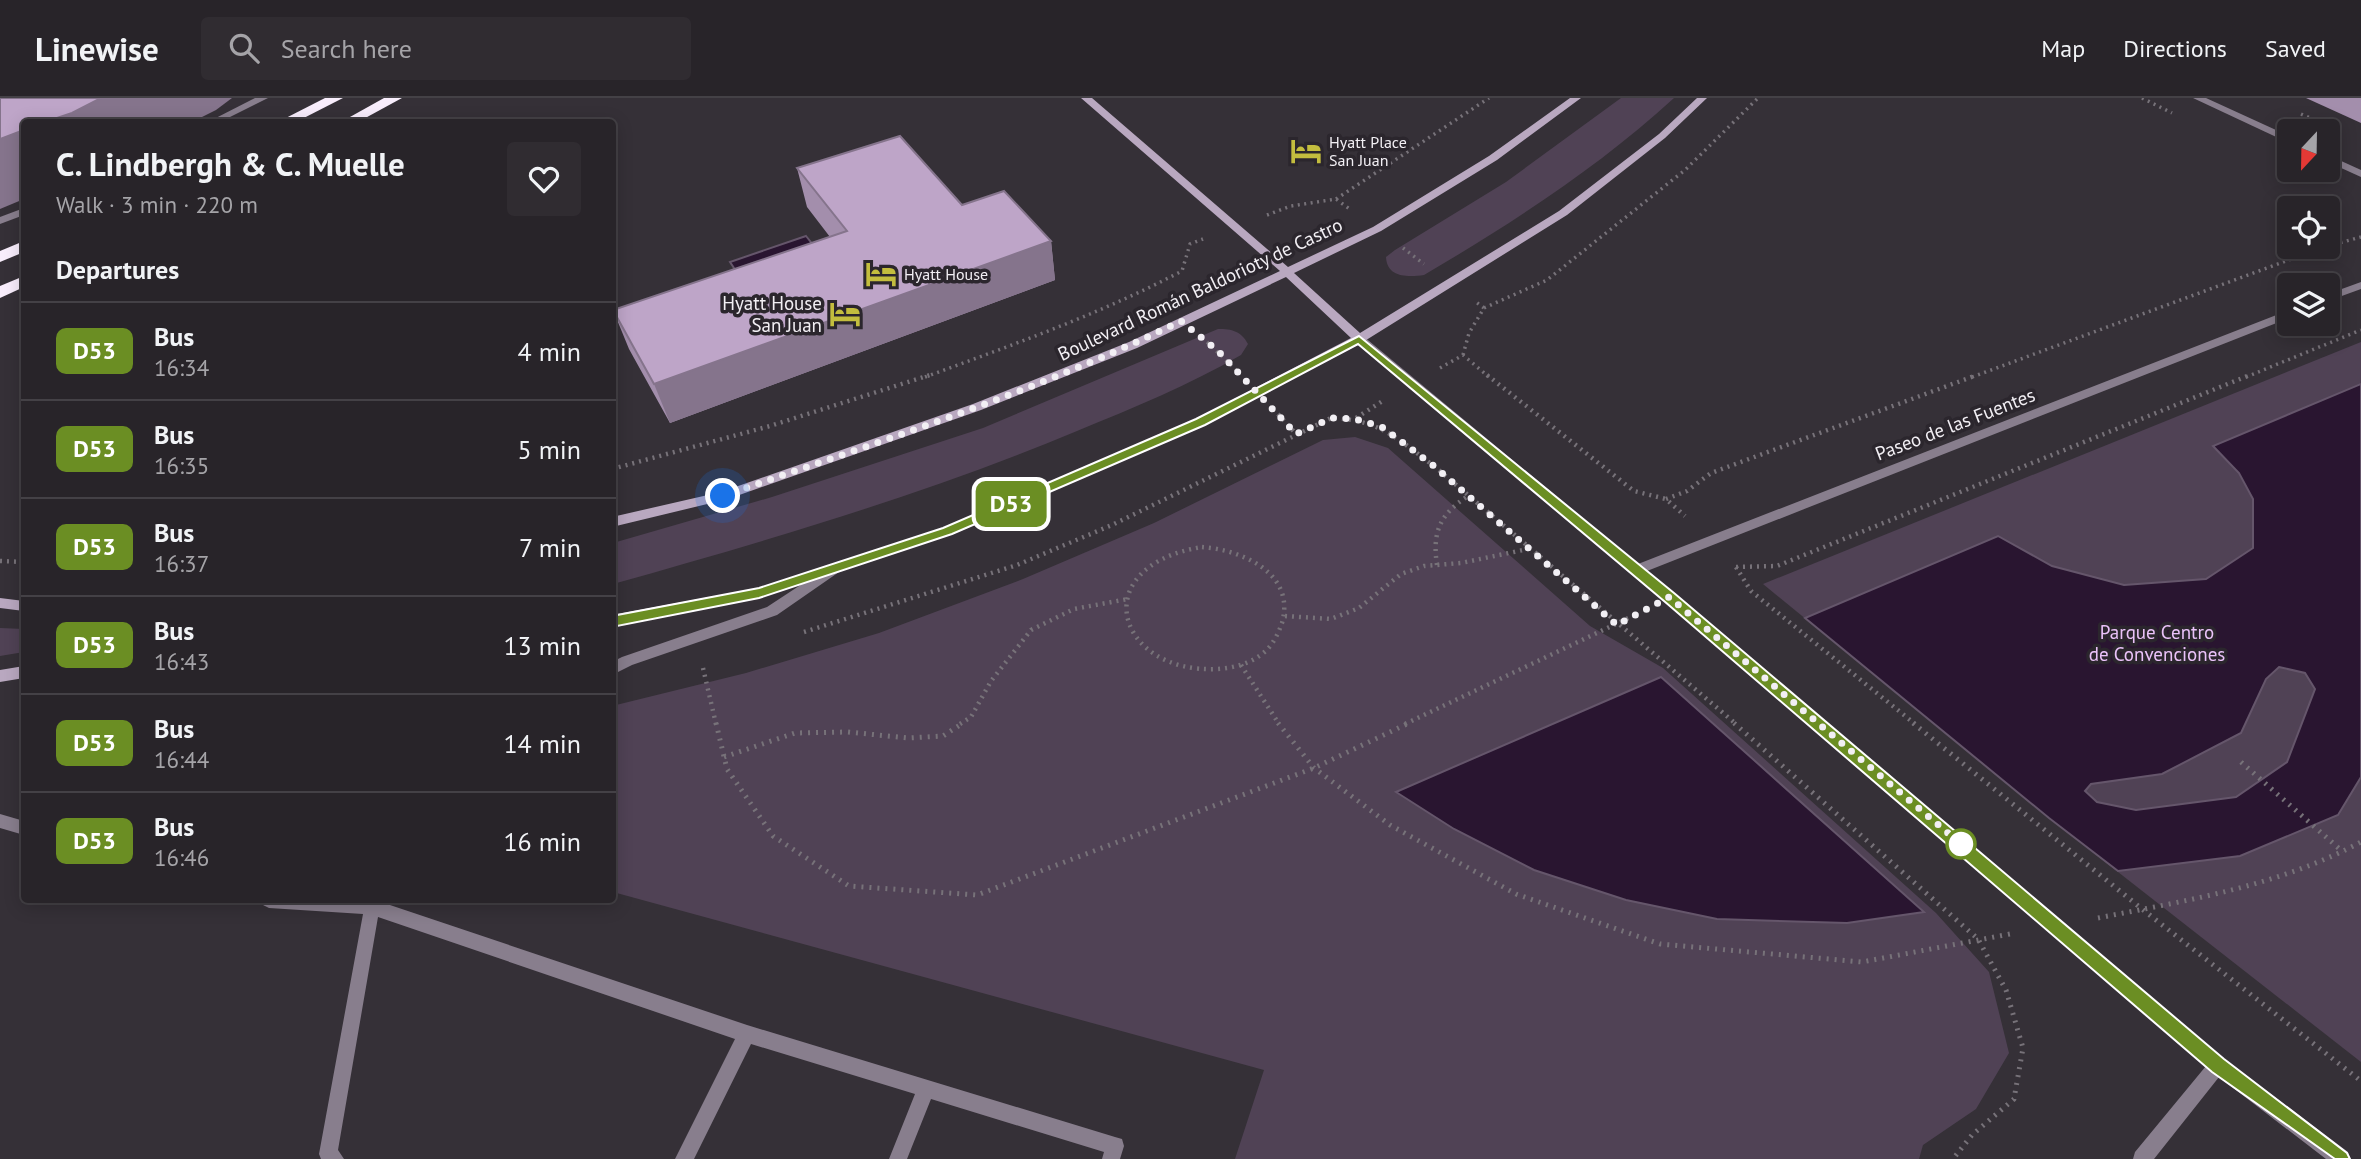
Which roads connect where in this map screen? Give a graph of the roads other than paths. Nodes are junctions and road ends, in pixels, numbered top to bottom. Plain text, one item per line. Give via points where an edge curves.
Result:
1 (263, 98) edge
2 (337, 98) edge
3 (395, 98) edge
4 (1086, 98) edge
5 (1576, 98) edge
6 (1702, 98) edge
7 (2198, 98) edge
8 (2232, 98) edge
9 (2228, 111) junction
10 (219, 119) edge
11 (292, 119) edge
12 (354, 119) edge
13 (2277, 134) edge
14 (2340, 163) edge
15 (2361, 173) edge
16 (21, 212) edge
17 (0, 221) edge
18 (21, 246) edge
19 (0, 255) edge
20 (1286, 271) junction
21 (21, 282) edge
22 (2361, 285) edge
23 (0, 293) edge
24 (2340, 293) edge
25 (2277, 319) edge
26 (1359, 339) junction
27 (616, 521) edge
28 (834, 568) junction
29 (1636, 570) junction
30 (0, 603) edge
31 (21, 606) edge
32 (616, 620) edge
33 (616, 667) edge
34 (21, 672) edge
35 (0, 676) edge
36 (0, 821) edge
37 (21, 827) edge
38 (375, 903) edge
39 (747, 1034) junction
40 (2218, 1065) junction
41 (926, 1089) junction
42 (335, 1159) edge
43 (684, 1159) edge
44 (898, 1159) edge
45 (1111, 1159) edge
46 (2142, 1159) edge
47 (2341, 1159) edge

1 - 10 street
2 - 11 highway
3 - 12 highway
4 - 20 main road
5 - 20 main road, Boulevard Román Baldorioty de Castro via 1493,158 1377,229
6 - 26 main road via 1662,136 1563,212
7 - 9 street
8 - 9 street
9 - 13 street
14 - 15 street
16 - 17 street
18 - 19 highway
20 - 26 main road
20 - 27 main road, Boulevard Román Baldorioty de Castro via 1133,345 965,411 723,496
21 - 23 highway
22 - 24 street
25 - 29 street, Paseo de las Fuentes
26 - 28 main road via 1200,422 948,531
26 - 29 street
28 - 32 main road via 759,593
28 - 33 street via 772,611
29 - 40 street
30 - 31 main road
34 - 35 main road
36 - 37 street
38 - 39 street
38 - 42 street via 328,1154
39 - 41 street
39 - 43 street
40 - 46 street
40 - 47 street
41 - 44 street
41 - 45 street via 1115,1146

